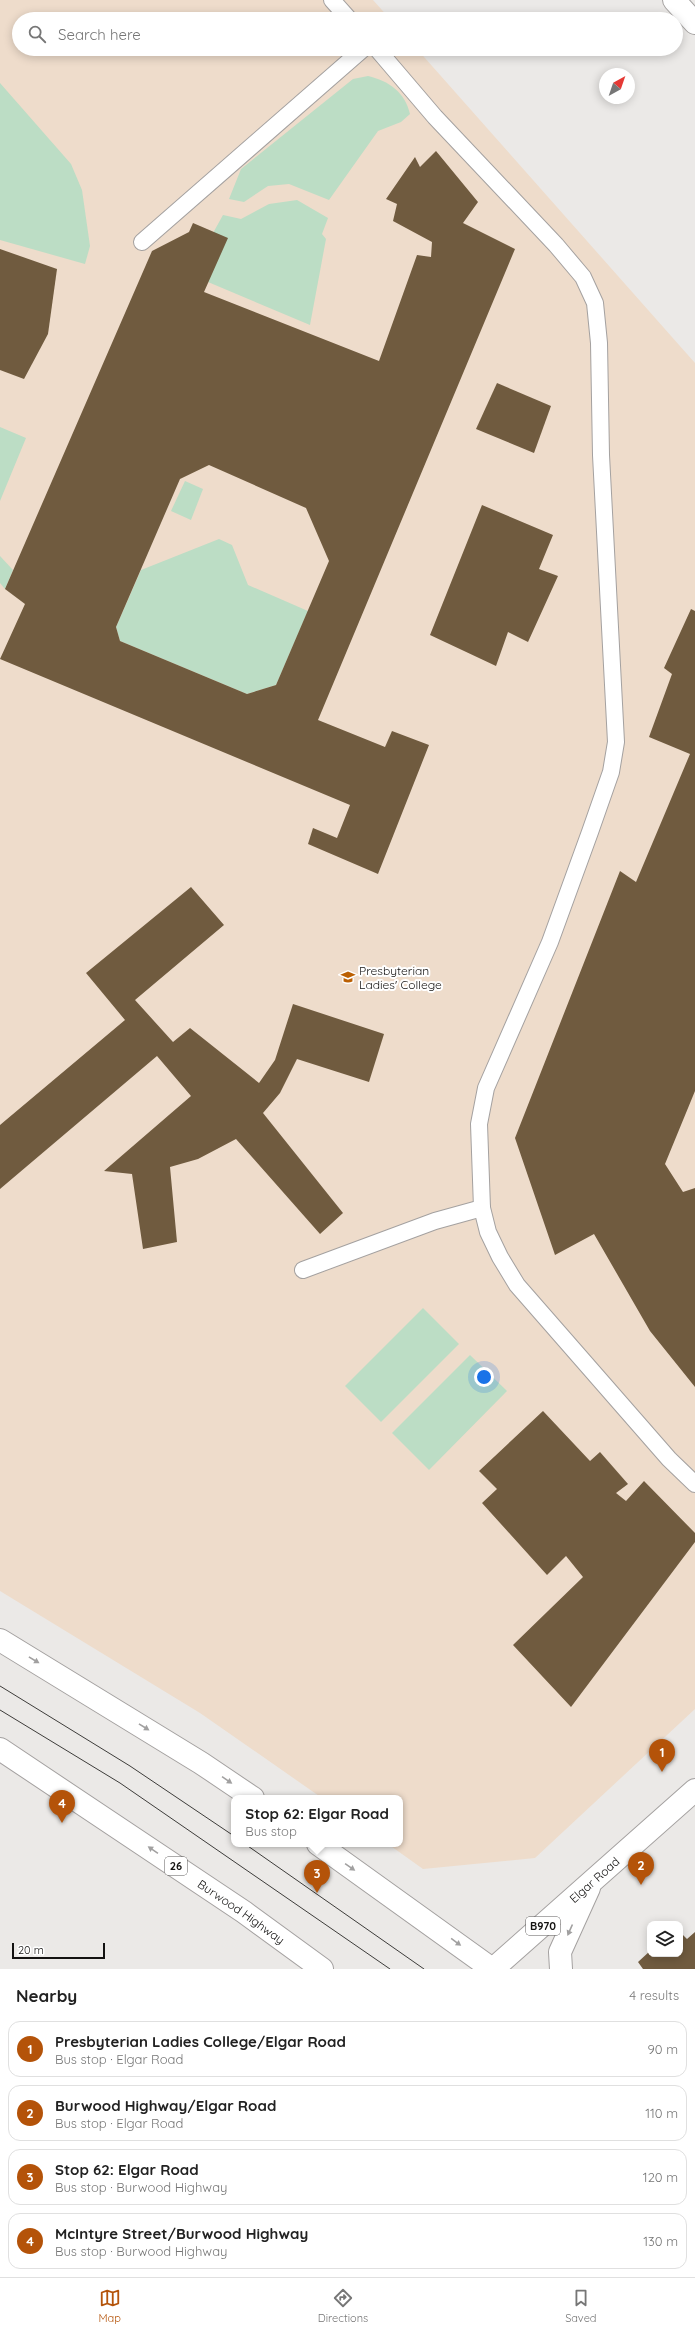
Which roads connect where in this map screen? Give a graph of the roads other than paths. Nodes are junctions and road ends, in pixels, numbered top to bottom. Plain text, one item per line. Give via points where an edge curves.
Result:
1 (332, 0) edge
2 (343, 12) edge
3 (355, 56) edge
4 (383, 56) edge
5 (142, 242) dead end
6 (482, 1208) junction
7 (303, 1270) dead end
8 (695, 1484) edge
9 (0, 1640) edge
10 (0, 1749) edge
11 (695, 1790) edge
12 (248, 1795) edge
13 (322, 1847) edge
14 (592, 1882) junction
15 (322, 1969) edge
16 (493, 1969) edge
17 (561, 1969) edge

1 - 2 lane
3 - 5 lane
4 - 6 lane via 435,117 583,277 595,303 599,343 601,455 616,742 611,772 550,942 486,1088 479,1124
6 - 7 lane via 435,1221
6 - 8 lane via 488,1232 517,1285 663,1453
9 -> 12 main road via 181,1750
15 -> 10 main road, Burwood Highway / 26 via 238,1908
11 - 14 main road, Elgar Road / B970
13 -> 16 main road
14 - 16 main road, Elgar Road / B970
14 -> 17 main road via 560,1952

